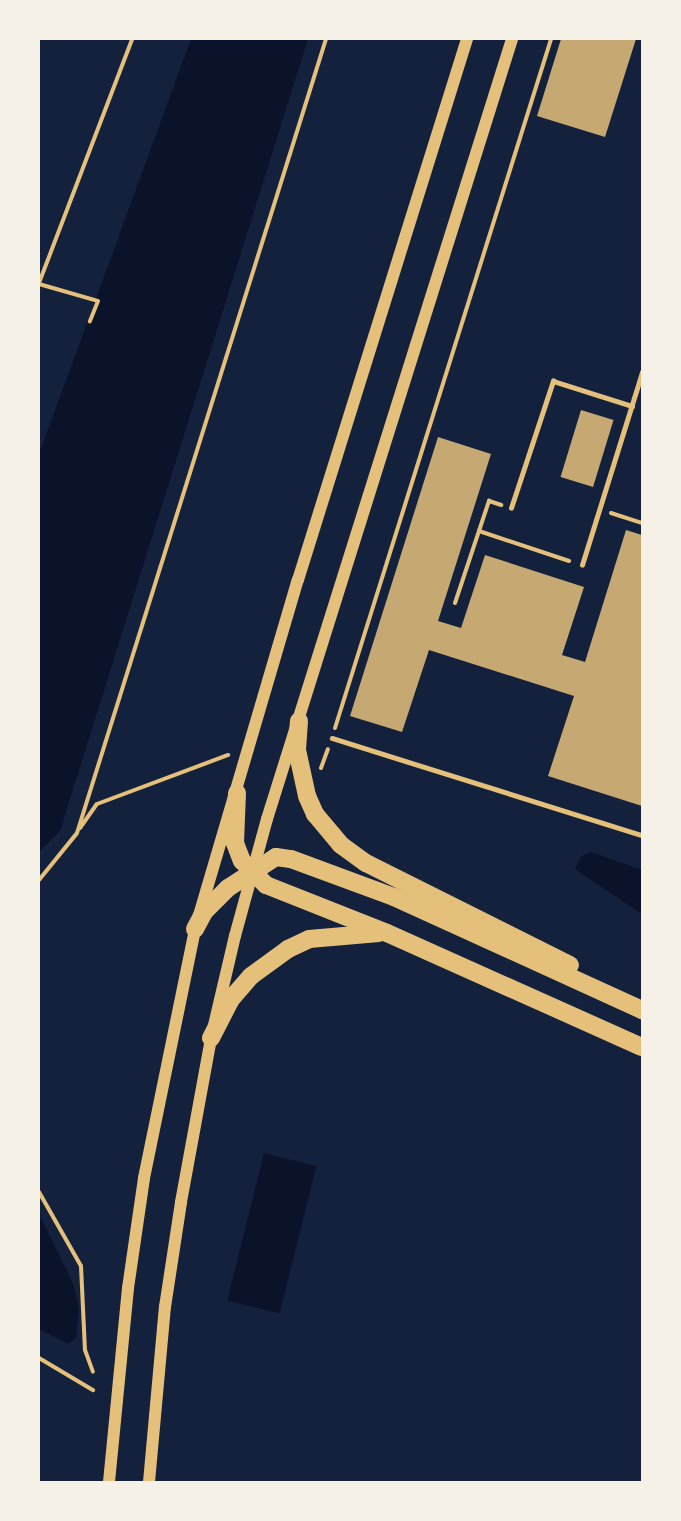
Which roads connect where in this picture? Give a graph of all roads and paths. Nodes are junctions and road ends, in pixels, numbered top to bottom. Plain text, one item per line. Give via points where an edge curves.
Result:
1 (132, 39) edge
2 (326, 39) edge
3 (467, 39) edge
4 (512, 39) edge
5 (551, 39) edge
6 (39, 284) edge
7 (90, 321) dead end
8 (642, 372) edge
9 (632, 406) junction
10 (510, 508) joint
11 (600, 509) junction
12 (642, 523) edge
13 (479, 531) junction
14 (582, 565) joint
15 (455, 603) dead end
16 (299, 721) junction
17 (332, 738) junction
18 (250, 752) junction
19 (321, 768) dead end
20 (237, 793) junction
21 (77, 832) junction
22 (642, 836) edge
23 (252, 873) junction
24 (39, 880) edge
25 (195, 929) junction
26 (387, 933) junction
27 (642, 1005) edge
28 (642, 1010) edge
29 (211, 1038) junction
30 (642, 1047) edge
31 (39, 1192) edge
32 (39, 1358) edge
33 (93, 1372) dead end
34 (93, 1390) dead end
35 (109, 1482) edge
36 (149, 1482) edge

1 - 6 path
2 - 21 path
3 - 18 main road via 297,580
4 - 16 main road
5 - 17 path
6 - 7 path via 98,301
8 - 9 lane
9 - 10 lane via 553,381
9 - 11 lane
10 - 13 path via 489,501
11 - 12 path
11 - 14 lane
13 - 14 path
13 - 15 path
16 - 23 main road
16 - 27 highway via 297,750 307,796 315,814 341,845 366,863 515,935
17 - 19 path
17 - 22 lane
18 - 20 main road
18 - 21 path via 218,756 97,804
20 - 23 highway via 235,843
20 - 25 main road
21 - 24 path
23 - 25 highway via 215,899
23 - 26 highway via 278,892
23 - 28 highway via 276,857 317,867 394,897
23 - 29 main road
25 - 35 main road via 144,1178 128,1288
26 - 29 highway via 309,939 288,949 250,976 231,999
26 - 30 highway
29 - 36 main road via 165,1307
31 - 33 path via 81,1266 85,1350
32 - 34 path

